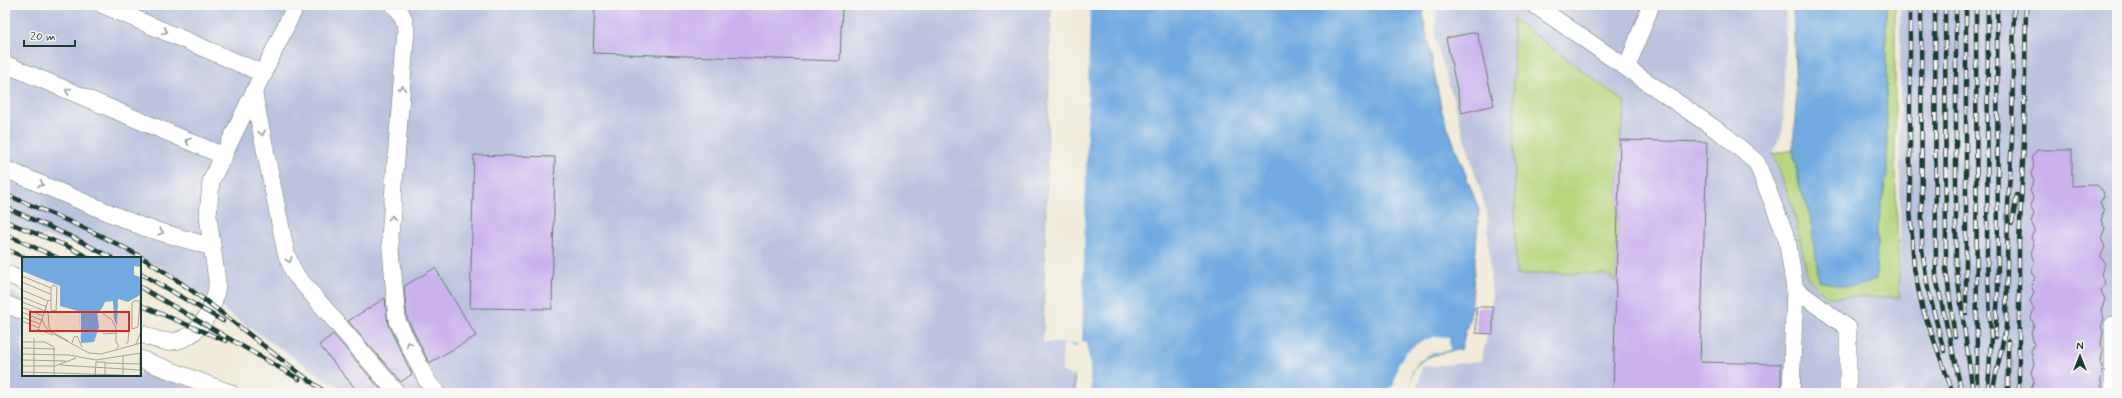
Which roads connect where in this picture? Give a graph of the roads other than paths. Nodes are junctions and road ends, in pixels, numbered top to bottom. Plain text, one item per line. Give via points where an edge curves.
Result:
1 (103, 5) edge
2 (296, 5) edge
3 (1535, 5) edge
4 (1651, 5) edge
5 (399, 7) edge
6 (5, 64) edge
7 (1627, 67) junction
8 (264, 74) junction
9 (254, 95) junction
10 (224, 156) junction
11 (5, 169) edge
12 (212, 247) junction
13 (5, 273) edge
14 (22, 281) edge
15 (1795, 289) junction
16 (5, 304) edge
17 (22, 311) edge
18 (2113, 325) dead end
19 (141, 333) edge
20 (141, 359) edge
21 (426, 379) junction
22 (230, 393) edge
23 (397, 393) edge
24 (436, 393) edge
25 (443, 393) edge
26 (451, 393) edge
27 (1791, 393) edge
28 (1848, 393) edge
29 (2113, 393) edge

1 -> 8 lane
2 - 8 lane
3 - 7 lane
4 - 7 lane
21 -> 5 lane via 397,321 391,252 390,237 406,30
10 -> 6 lane
7 - 15 lane via 1727,137 1757,163 1787,239
8 - 9 lane
9 - 10 lane
9 -> 23 lane via 286,253 294,273
10 - 12 lane via 211,181 208,204
11 -> 12 lane via 143,227
12 - 19 lane via 217,291 212,306 197,329 184,338 164,342
13 - 14 lane
15 - 27 lane
15 - 28 lane via 1848,328
16 - 17 lane
18 - 29 lane
20 - 22 lane
21 - 24 lane
21 - 25 lane
21 - 26 lane

